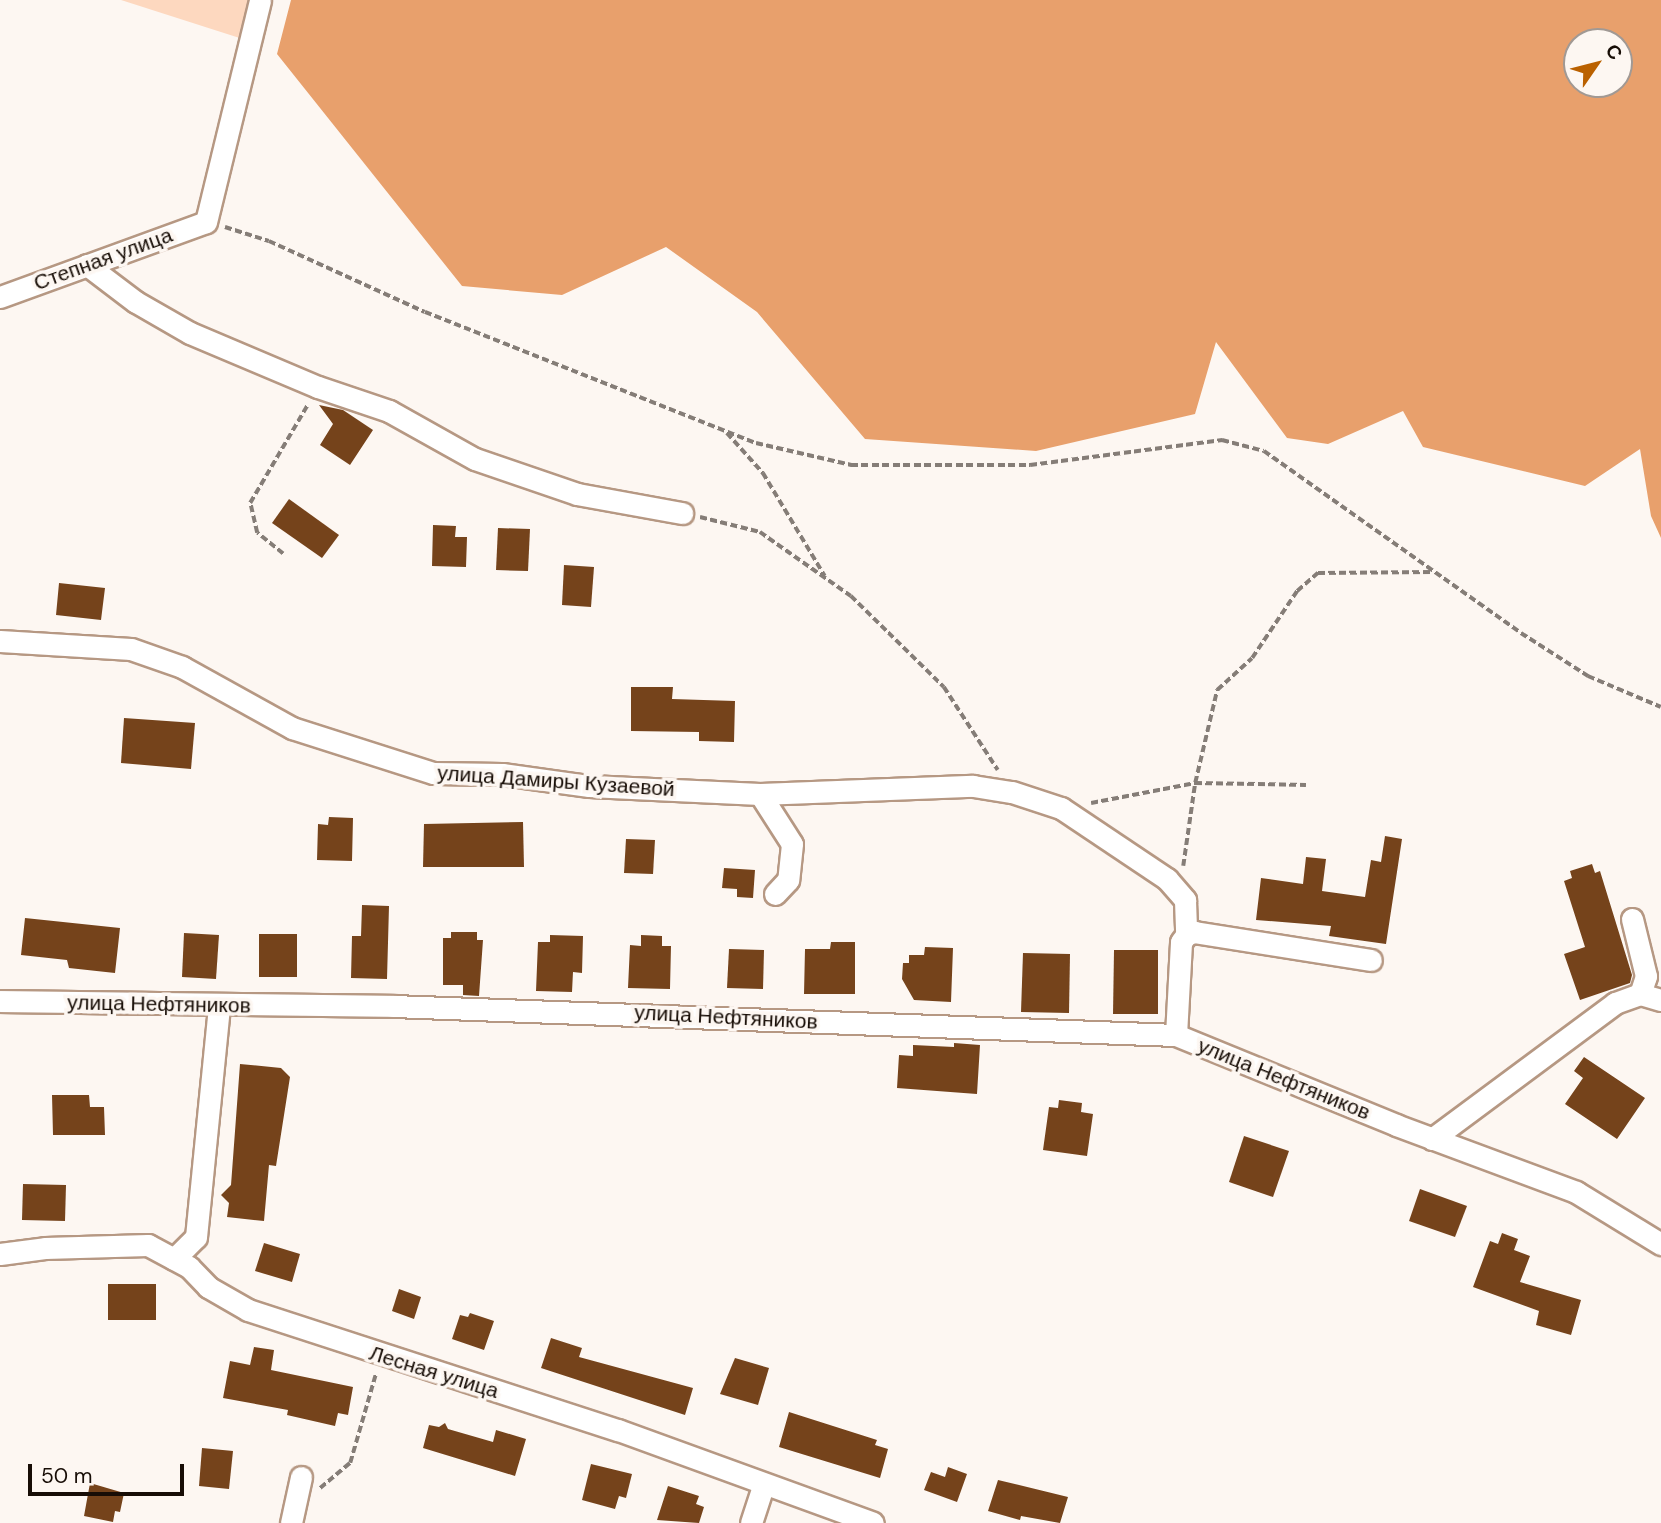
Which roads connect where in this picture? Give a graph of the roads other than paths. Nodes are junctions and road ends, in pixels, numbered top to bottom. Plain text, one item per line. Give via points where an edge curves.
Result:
1 (260, 0) edge
2 (87, 265) junction
3 (0, 297) edge
4 (682, 513) road end
5 (0, 641) edge
6 (760, 794) junction
7 (775, 894) dead end
8 (1632, 919) dead end
9 (1186, 935) junction
10 (1371, 960) dead end
11 (1651, 997) edge
12 (0, 1001) edge
13 (219, 1005) junction
14 (1176, 1035) junction
15 (1432, 1139) junction
16 (1661, 1244) edge
17 (0, 1254) edge
18 (174, 1259) junction
19 (301, 1477) dead end
20 (763, 1486) junction
21 (293, 1516) edge
22 (751, 1523) edge
23 (873, 1523) edge

1 - 2 street, Степная улица via 206,222
2 - 3 street, Степная улица
2 - 4 street via 136,302 190,333 318,387 389,411 511,474 577,494
5 - 6 street, улица Дамиры Кузаевой via 131,649 182,667 292,728 433,773
6 - 7 street via 792,844 788,880
6 - 9 street, улица Дамиры Кузаевой via 973,786 1013,792 1061,808 1167,879 1185,900
8 - 11 street
9 - 10 street via 1194,932
9 - 14 street via 1181,942
11 - 15 street via 1615,1003
12 - 13 street, улица Нефтяников
13 - 14 street, улица Нефтяников via 621,1013
13 - 18 street via 196,1237
14 - 15 street, улица Нефтяников
15 - 16 street, улица Нефтяников via 1576,1192
17 - 18 street, Лесная улица via 148,1245
18 - 20 street, Лесная улица via 208,1287 248,1310 381,1357 618,1430
19 - 21 street
20 - 22 street
20 - 23 street, Лесная улица

